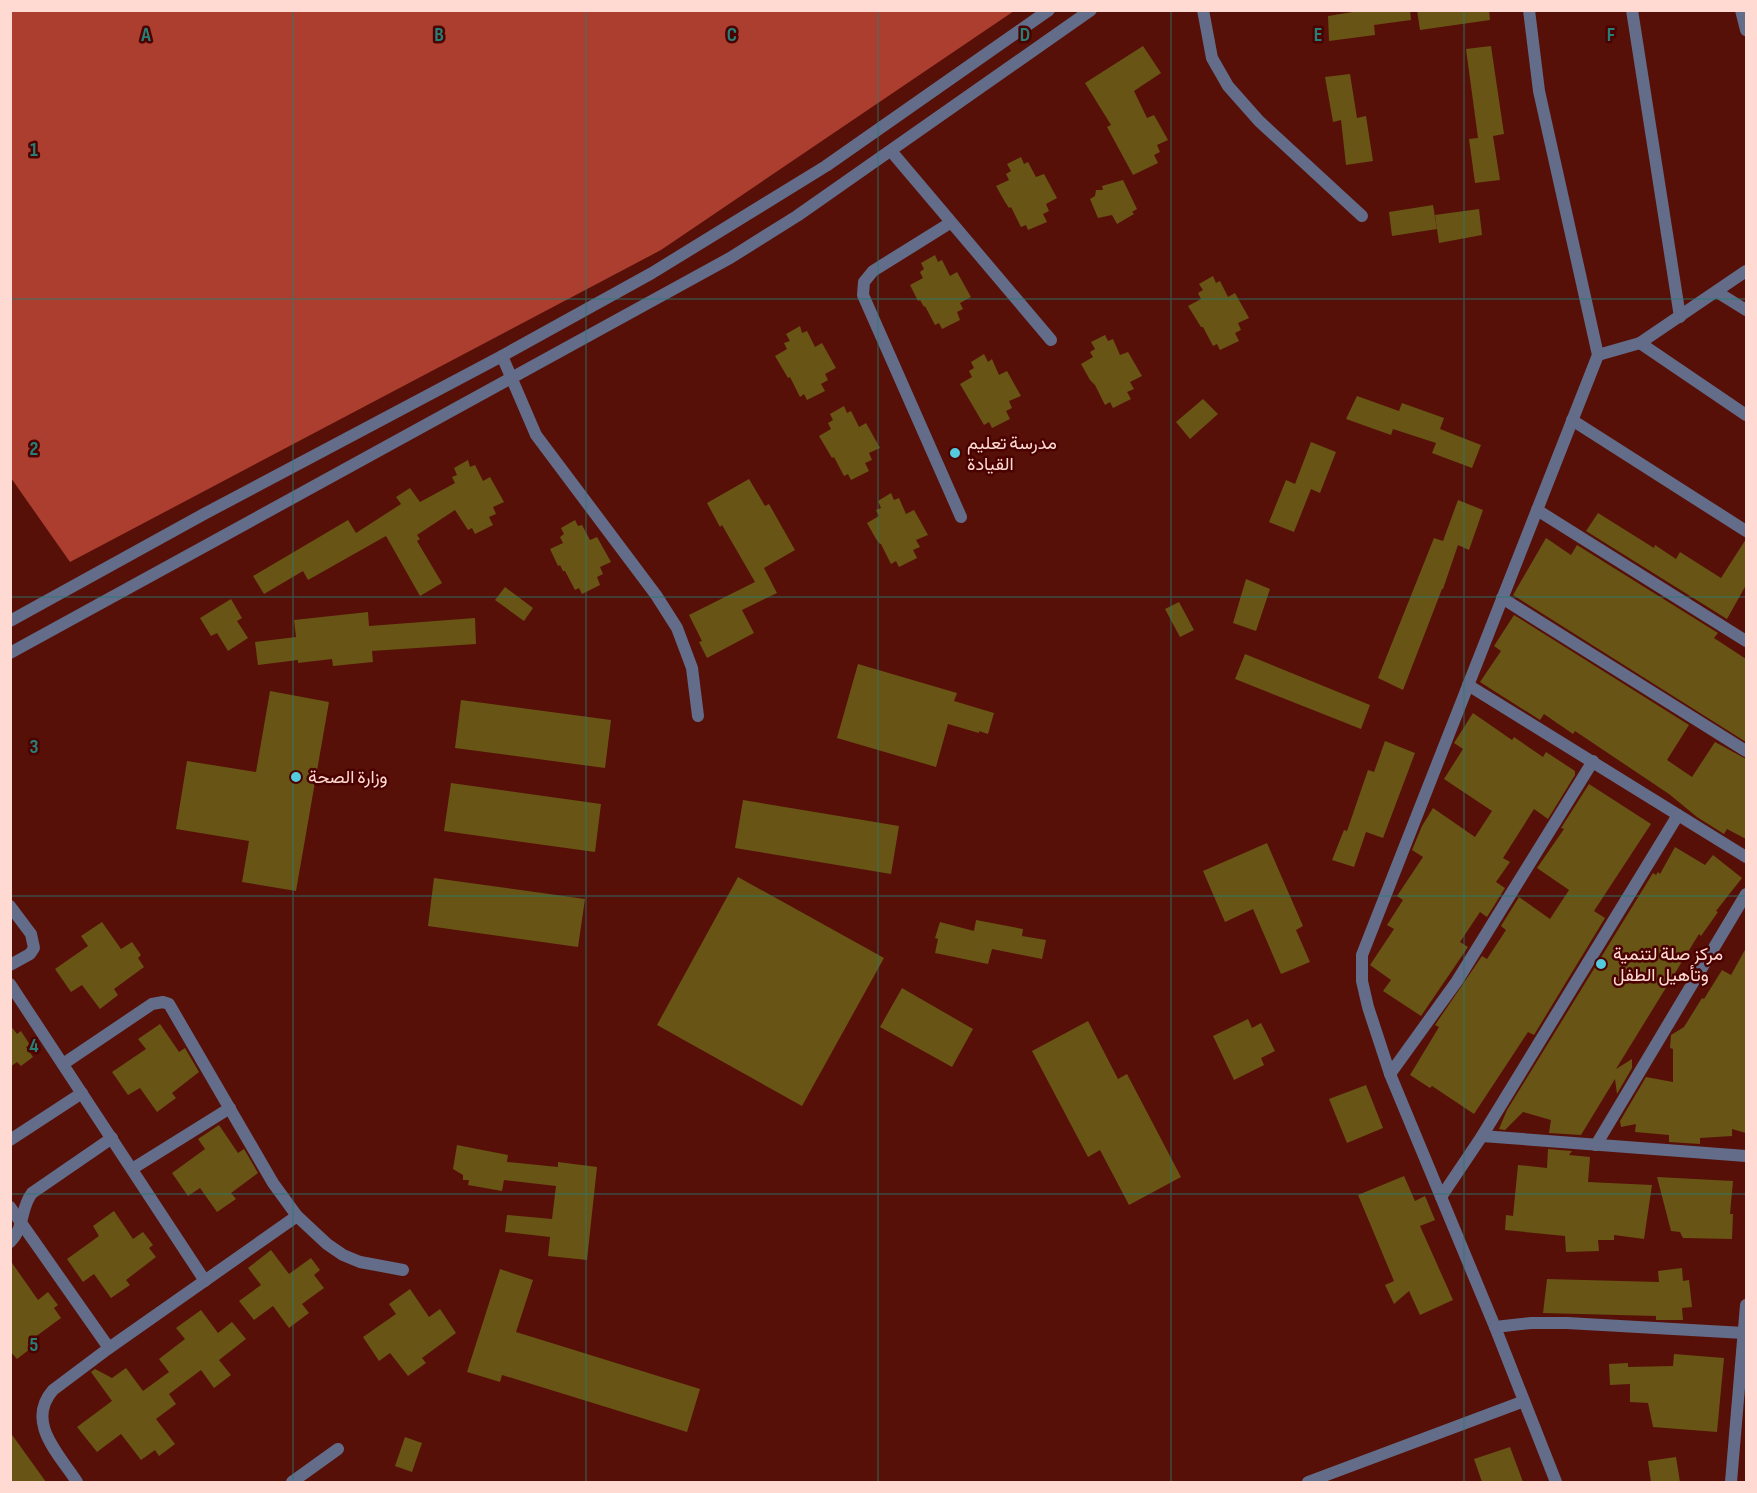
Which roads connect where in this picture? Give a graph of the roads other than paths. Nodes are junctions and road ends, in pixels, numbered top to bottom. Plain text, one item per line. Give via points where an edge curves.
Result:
1 (1049, 10) edge
2 (1090, 10) edge
3 (1203, 10) edge
4 (1529, 10) edge
5 (1632, 10) edge
6 (1741, 10) edge
7 (1746, 30) edge
8 (891, 151) junction
9 (1362, 216) dead end
10 (950, 223) junction
11 (1746, 271) edge
12 (1717, 292) junction
13 (1746, 310) edge
14 (1680, 317) junction
15 (1051, 340) dead end
16 (1640, 343) junction
17 (502, 356) junction
18 (1598, 356) junction
19 (512, 379) junction
20 (1746, 415) edge
21 (1572, 420) junction
22 (1537, 510) junction
23 (961, 517) dead end
24 (1746, 531) edge
25 (1502, 598) junction
26 (10, 621) edge
27 (1746, 641) edge
28 (10, 653) edge
29 (1468, 685) junction
30 (698, 716) dead end
31 (1746, 751) edge
32 (1593, 761) junction
33 (1678, 815) junction
34 (1746, 857) edge
35 (1746, 894) edge
36 (10, 906) edge
37 (10, 965) edge
38 (10, 984) edge
39 (63, 1064) junction
40 (1390, 1074) junction
41 (82, 1093) junction
42 (230, 1108) junction
43 (1482, 1136) junction
44 (112, 1138) junction
45 (10, 1140) edge
46 (1596, 1145) junction
47 (1746, 1156) edge
48 (132, 1169) junction
49 (1441, 1197) junction
50 (10, 1207) edge
51 (297, 1216) junction
52 (22, 1223) junction
53 (10, 1242) edge
54 (403, 1270) dead end
55 (205, 1281) junction
56 (1746, 1305) edge
57 (1495, 1327) junction
58 (1744, 1333) junction
59 (109, 1348) junction
60 (1524, 1401) junction
61 (1742, 1408) edge
62 (338, 1449) dead end
63 (77, 1482) edge
64 (292, 1482) edge
65 (1308, 1482) edge
66 (1556, 1482) edge
67 (1731, 1482) edge

1 - 17 street via 826,166 652,273
2 - 8 street
3 - 9 street via 1212,58 1228,86 1259,121
4 - 18 street via 1539,91
5 - 14 street
6 - 7 street
8 - 10 street
8 - 19 street via 730,258
10 - 15 street
10 - 23 street via 873,271 864,282 863,295
11 - 12 street
12 - 13 street
12 - 14 street
14 - 16 street
16 - 18 street
16 - 20 street
17 - 19 street
17 - 26 street
18 - 21 street
19 - 28 street
19 - 30 street via 536,435 677,628 692,668
21 - 22 street
21 - 24 street
22 - 25 street
22 - 27 street
25 - 29 street
25 - 31 street
29 - 32 street
29 - 40 street via 1362,955 1368,1007
32 - 33 street
32 - 40 street via 1457,981
33 - 34 street
33 - 43 street
35 - 46 street
36 - 37 street via 31,934 34,948
38 - 39 street
39 - 41 street
39 - 42 street via 152,1004 163,1002 173,1009
40 - 49 street
41 - 44 street
41 - 45 street
42 - 48 street
42 - 51 street
43 - 46 street
43 - 49 street
44 - 48 street
44 - 52 street via 38,1187 25,1205
46 - 47 street
48 - 55 street
49 - 57 street
50 - 52 street
51 - 54 street via 343,1254 360,1262
51 - 55 street
52 - 53 street
52 - 59 street
55 - 59 street
56 - 58 street
57 - 58 street via 1567,1323
57 - 60 street
58 - 61 street
59 - 63 street via 53,1390 42,1408 43,1429
60 - 65 street
60 - 66 street
61 - 67 street
62 - 64 street

